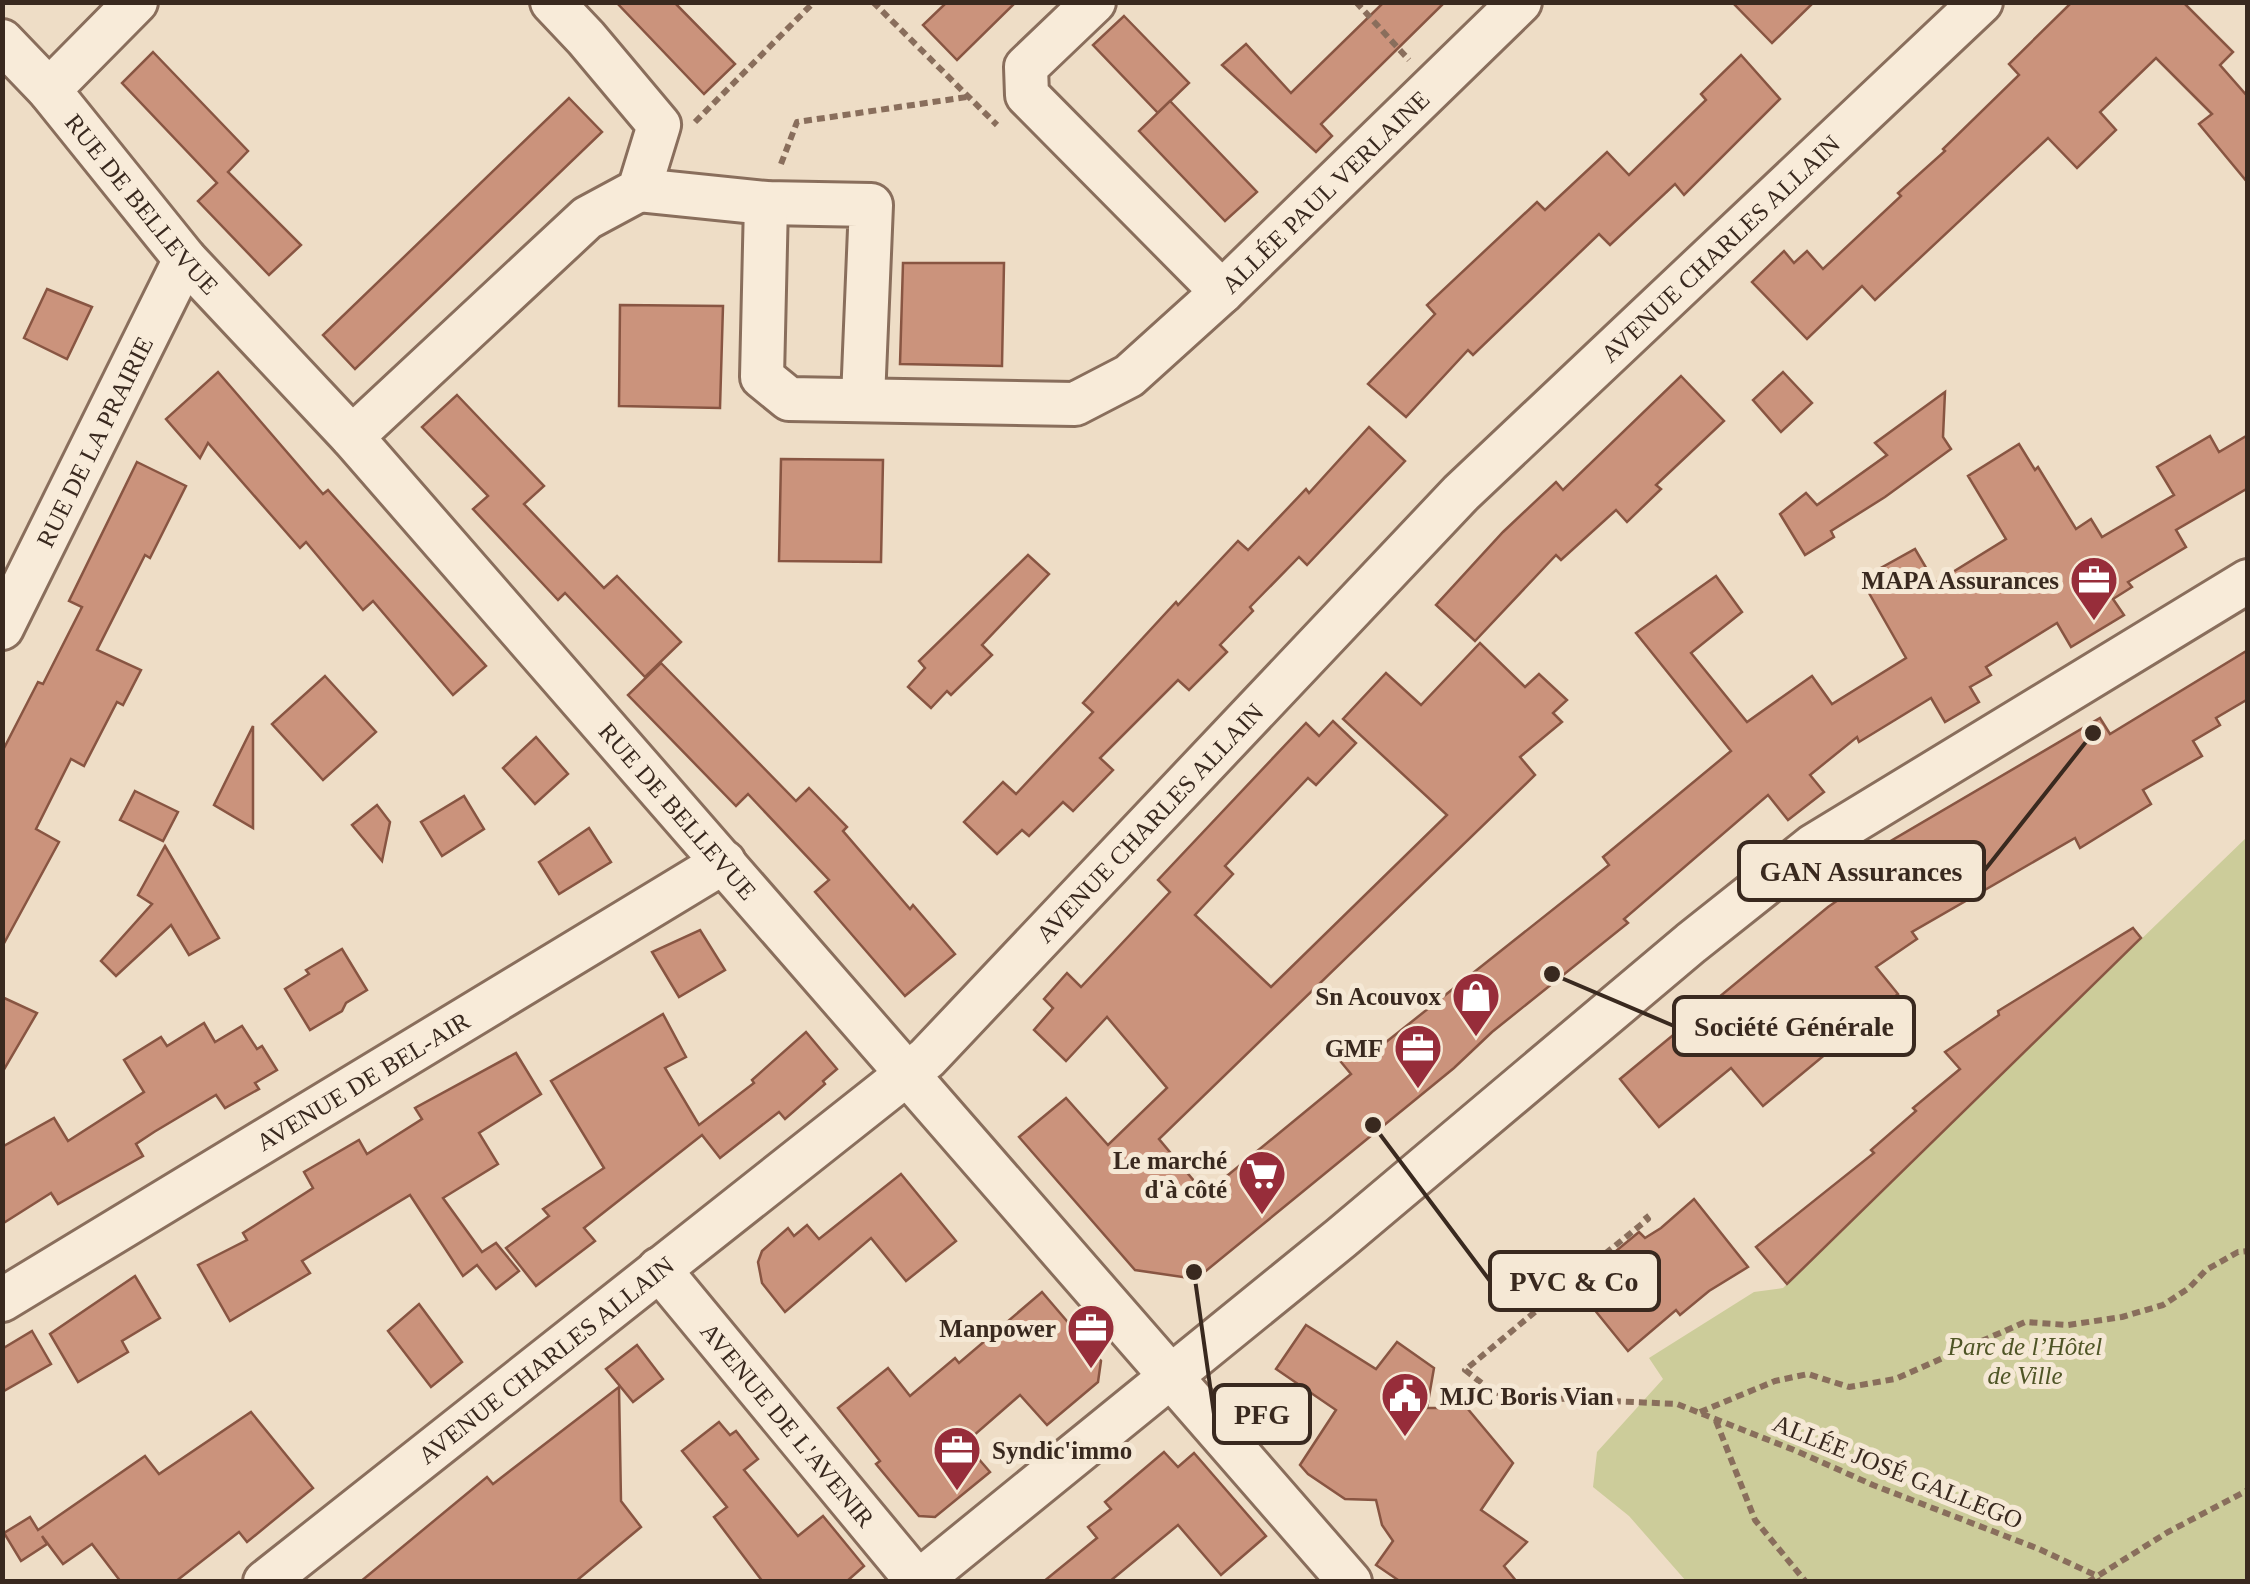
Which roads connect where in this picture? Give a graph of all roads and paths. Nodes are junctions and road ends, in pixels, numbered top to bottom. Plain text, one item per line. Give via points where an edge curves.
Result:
1 (136, 2) edge
2 (552, 2) edge
3 (814, 2) edge
4 (1094, 2) edge
5 (1356, 2) edge
6 (1520, 2) edge
7 (1981, 2) edge
8 (2, 42) edge
9 (1433, 86) junction
10 (49, 90) junction
11 (968, 97) dead end
12 (658, 125) junction
13 (639, 190) junction
14 (766, 204) junction
15 (186, 259) junction
16 (1222, 292) junction
17 (863, 399) junction
18 (352, 437) junction
19 (2248, 580) edge
20 (2, 628) edge
21 (724, 862) junction
22 (906, 1074) junction
23 (1644, 1214) dead end
24 (2248, 1251) edge
25 (1595, 1262) junction
26 (659, 1269) junction
27 (1603, 1272) dead end
28 (2, 1300) edge
29 (1171, 1377) junction
30 (1699, 1413) junction
31 (1716, 1420) junction
32 (2248, 1490) edge
33 (2097, 1578) edge
34 (264, 1582) edge
35 (918, 1582) edge
36 (1350, 1582) edge
37 (1806, 1582) edge
38 (2088, 1582) edge

1 - 10 street
2 - 12 street
3 - 12 path via 692,124
4 - 16 street via 1026,67 1028,95
5 - 9 path
6 - 9 street, ALLÉE PAUL VERLAINE
7 - 22 street, AVENUE CHARLES ALLAIN via 1460,493
8 - 10 street, RUE DE BELLEVUE
9 - 16 street, ALLÉE PAUL VERLAINE
10 - 15 street, RUE DE BELLEVUE
11 - 14 path via 796,122
12 - 13 street
13 - 14 street
13 - 18 street via 587,218
14 - 17 street, ALLÉE PAUL VERLAINE via 762,377 789,399
14 - 17 street via 871,205
15 - 18 street, RUE DE BELLEVUE
15 - 20 street, RUE DE LA PRAIRIE
16 - 17 street, ALLÉE PAUL VERLAINE via 1129,376 1075,404
18 - 21 street, RUE DE BELLEVUE
19 - 29 street via 1813,846
21 - 22 street, RUE DE BELLEVUE
21 - 28 street, AVENUE DE BEL-AIR
22 - 26 street, AVENUE CHARLES ALLAIN
22 - 29 street, RUE DE BELLEVUE
23 - 25 path via 1648,1219
24 - 30 path via 2206,1270 2163,1306 2068,1324 2025,1322 1895,1379 1848,1388 1808,1374
25 - 27 path
25 - 30 path, ALLÉE JOSÉ GALLEGO via 1465,1370 1493,1392 1677,1404
26 - 34 street, AVENUE CHARLES ALLAIN
26 - 35 street, AVENUE DE L'AVENIR
29 - 35 street
29 - 36 street, RUE DE BELLEVUE
30 - 31 path, ALLÉE JOSÉ GALLEGO
31 - 33 path, ALLÉE JOSÉ GALLEGO
31 - 37 path via 1755,1520
32 - 33 path
33 - 38 path

